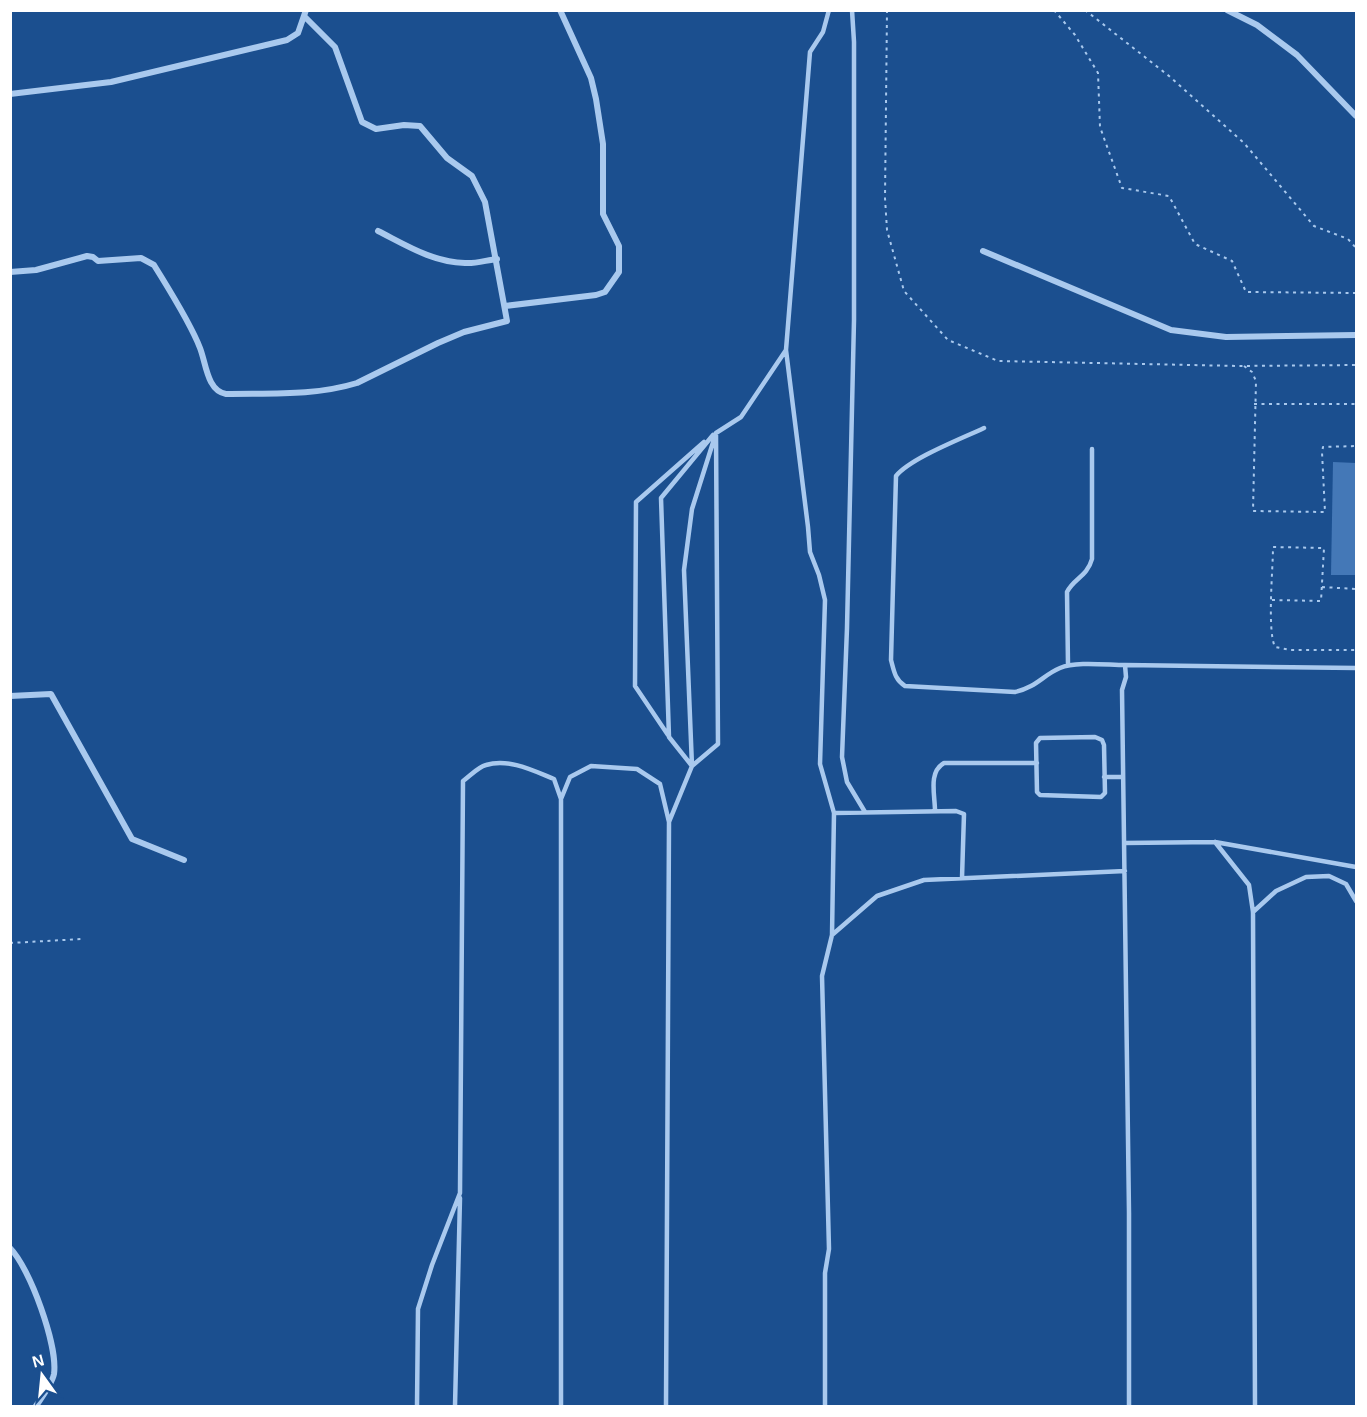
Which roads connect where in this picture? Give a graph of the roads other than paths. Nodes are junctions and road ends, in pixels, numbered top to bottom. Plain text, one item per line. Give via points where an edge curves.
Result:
1 (560, 10) edge
2 (829, 10) edge
3 (852, 10) edge
4 (1227, 10) edge
5 (305, 14) edge
6 (10, 94) edge
7 (1356, 116) edge
8 (378, 231) dead end
9 (983, 251) dead end
10 (497, 259) junction
11 (10, 272) edge
12 (505, 306) junction
13 (1356, 335) edge
14 (786, 350) junction
15 (984, 428) dead end
16 (716, 433) junction
17 (1092, 449) dead end
18 (1068, 665) junction
19 (1125, 665) junction
20 (1356, 668) edge
21 (10, 696) edge
22 (669, 737) junction
23 (1037, 763) junction
24 (692, 766) junction
25 (1104, 777) junction
26 (1123, 777) junction
27 (561, 799) junction
28 (935, 811) junction
29 (866, 812) junction
30 (834, 813) junction
31 (669, 822) junction
32 (1215, 842) junction
33 (1124, 843) junction
34 (184, 860) dead end
35 (1356, 867) edge
36 (1125, 871) junction
37 (962, 878) junction
38 (1356, 901) edge
39 (1253, 912) junction
40 (832, 934) junction
41 (460, 1193) junction
42 (10, 1248) edge
43 (36, 1407) edge
44 (417, 1407) edge
45 (455, 1407) edge
46 (561, 1407) edge
47 (666, 1407) edge
48 (825, 1407) edge
49 (1129, 1407) edge
50 (1255, 1407) edge

1 - 12 street via 591,78 596,99 603,144 603,214 619,246 620,272 605,292 596,295
2 - 14 lane via 823,32 810,51
3 - 29 lane via 854,320 843,757 847,782
4 - 7 street via 1257,25 1297,55
5 - 6 street via 298,33 287,40 111,82
5 - 10 street via 335,47 362,122 376,129 420,126 447,158 472,176 485,202
8 - 10 street via 420,253 448,262 467,264
9 - 13 street via 1171,330 1226,337
10 - 12 street
11 - 12 street via 36,270 87,256 98,261 146,260 154,265 199,345 213,387 226,394 312,392 357,383 464,332 507,321
14 - 16 lane via 741,417
14 - 30 lane via 810,552 825,600 820,764
15 - 18 lane via 903,468 896,476 891,654 894,674 905,686 1016,692
16 - 22 lane via 661,498
16 - 22 lane via 636,502 635,686
16 - 24 lane via 693,509 684,570
16 - 24 lane via 718,744
17 - 18 lane via 1092,559 1086,573 1066,592
18 - 19 lane
19 - 20 lane
19 - 26 lane
21 - 34 street via 51,694 132,838
22 - 24 lane
23 - 25 lane via 1040,795 1101,797 1105,793
23 - 25 lane via 1036,743 1040,738 1095,737 1104,745
23 - 28 lane via 944,763 934,773
24 - 31 lane
25 - 26 lane
26 - 33 lane
27 - 31 lane via 570,777 591,766 637,769 660,784
27 - 41 lane via 554,779 506,764 485,765 463,781
27 - 46 lane
28 - 29 lane
28 - 37 lane via 964,814
29 - 30 lane
30 - 40 lane
31 - 47 lane
32 - 33 lane
32 - 35 lane
32 - 39 lane via 1249,885
33 - 36 lane
36 - 37 lane
36 - 49 lane
37 - 40 lane via 924,880 877,896
38 - 39 lane via 1346,884 1329,876 1306,878 1276,891
39 - 50 lane
40 - 48 lane via 822,976 829,1249 825,1273
41 - 44 lane via 418,1309
41 - 45 lane
42 - 43 street via 32,1287 50,1334 54,1374

